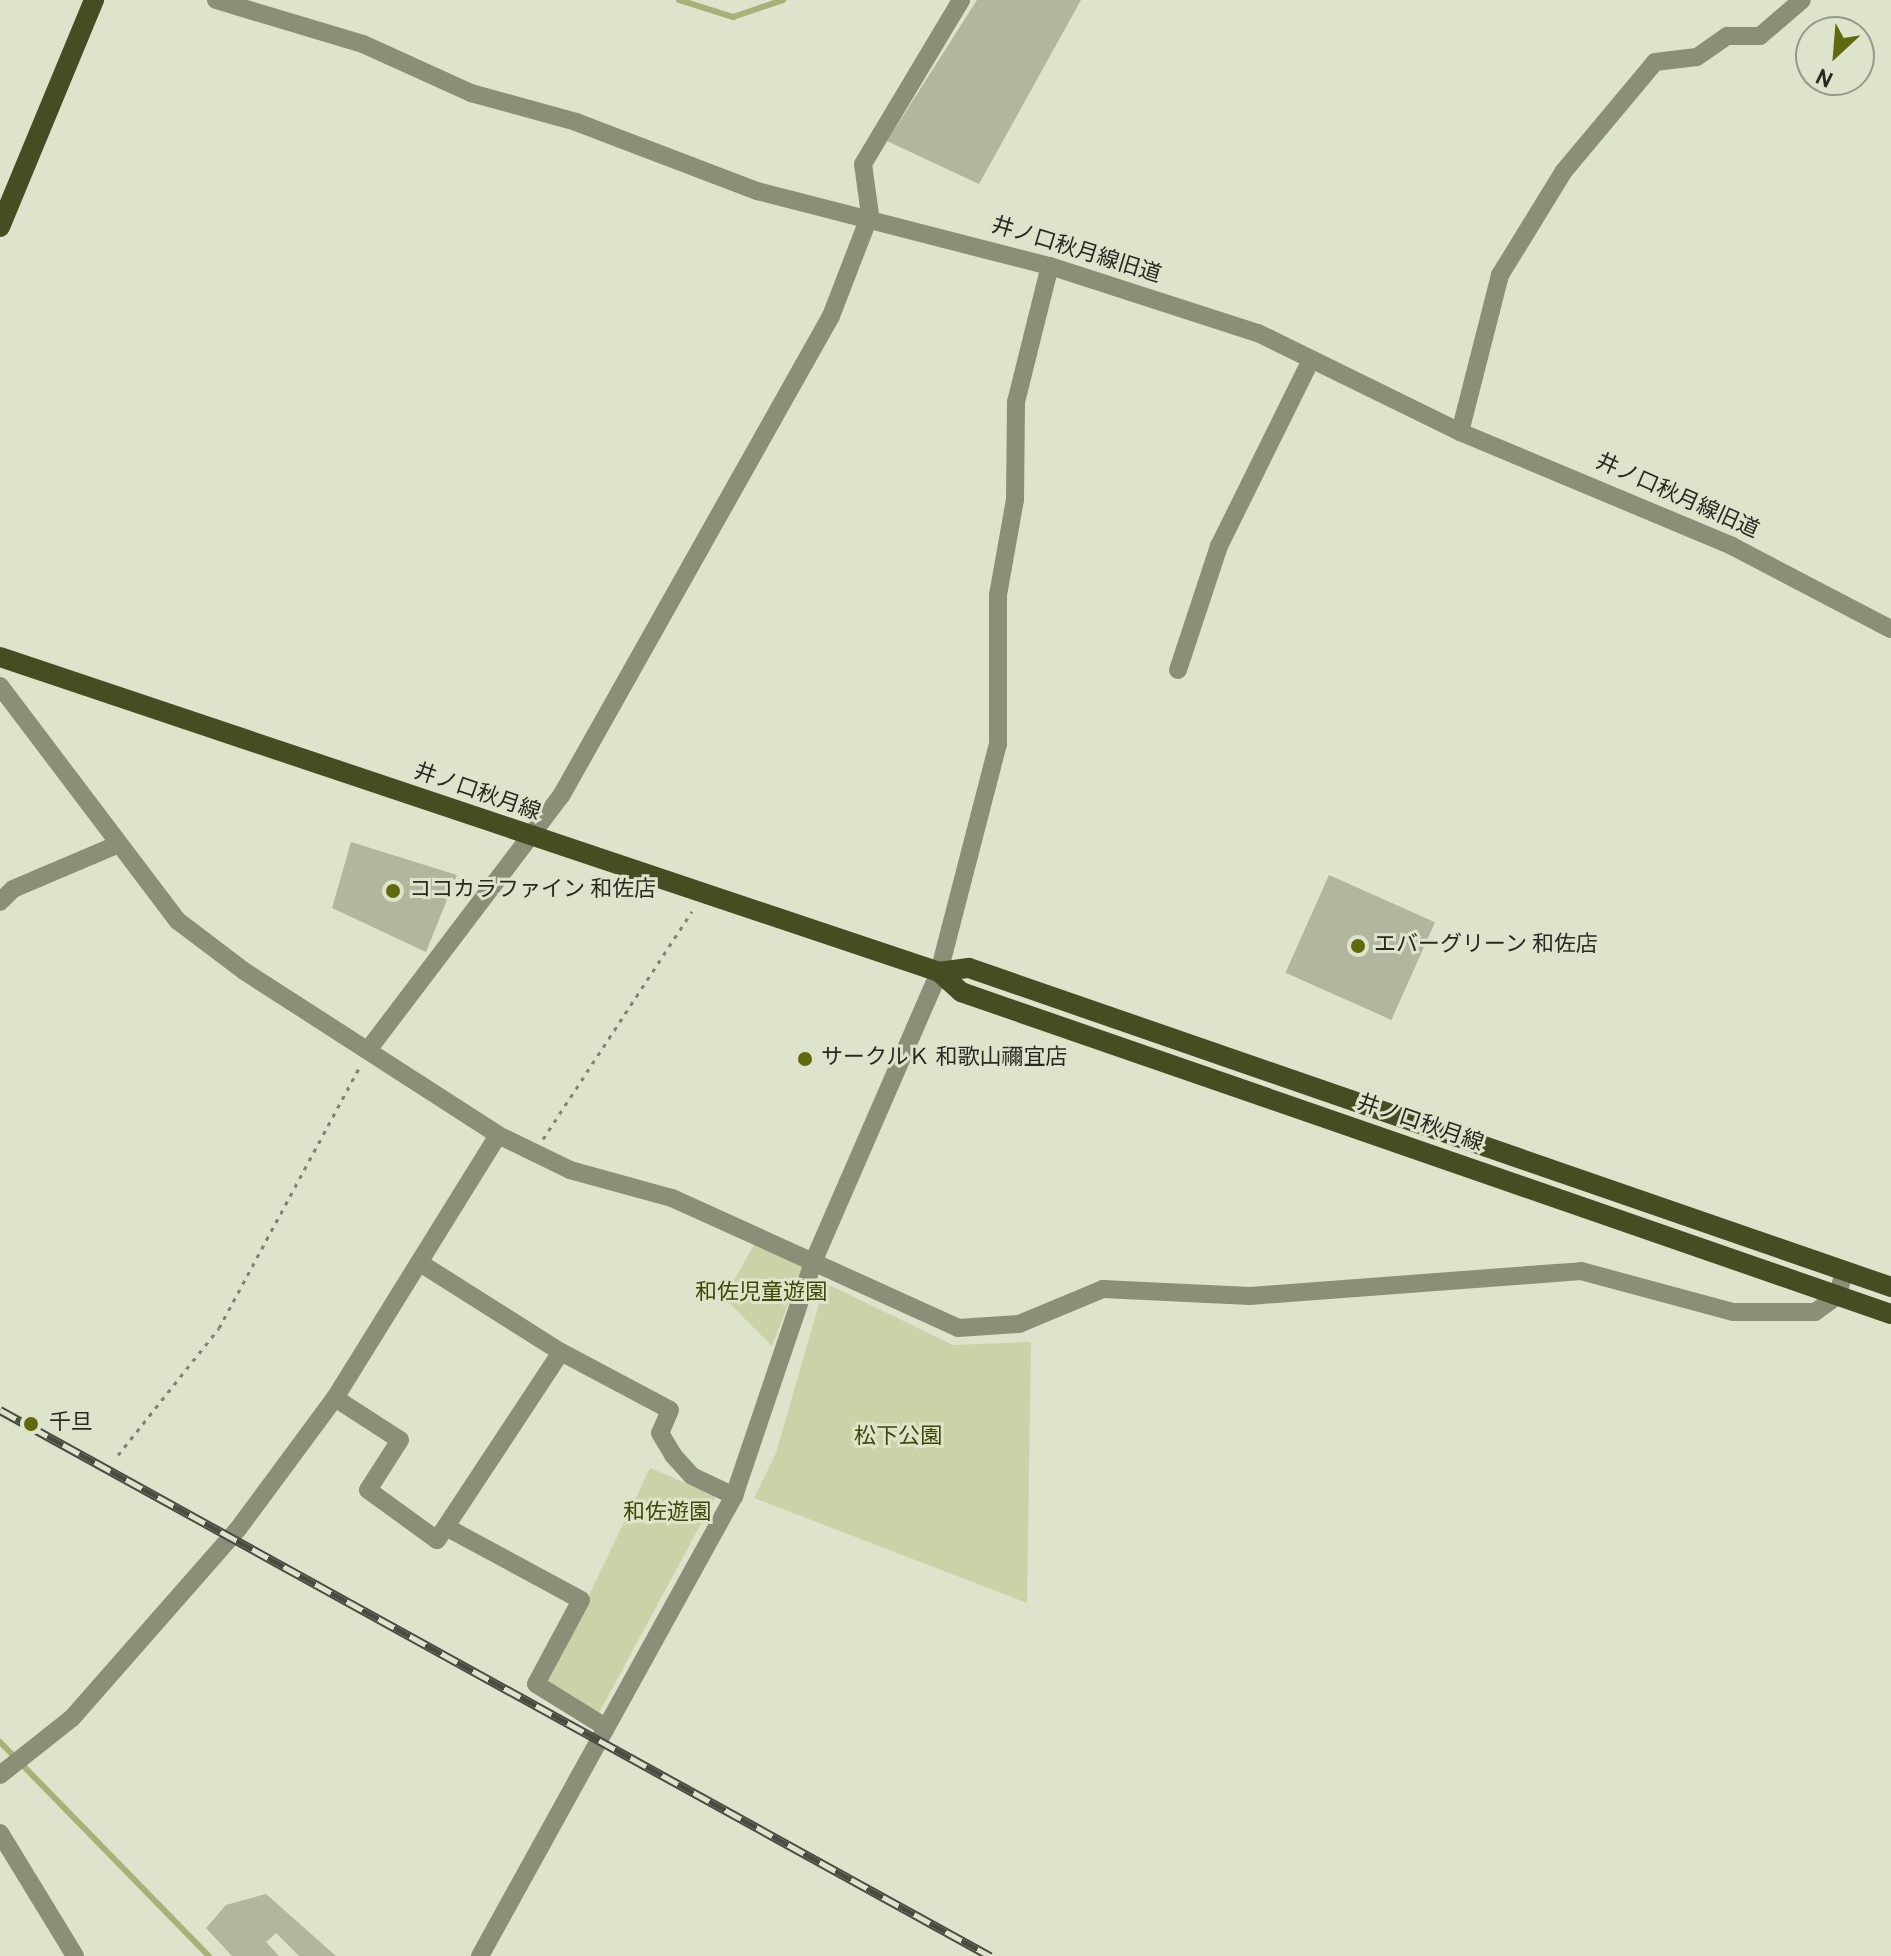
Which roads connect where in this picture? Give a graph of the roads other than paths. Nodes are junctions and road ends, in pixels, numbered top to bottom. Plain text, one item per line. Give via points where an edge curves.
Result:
1 (94, 0) edge
2 (216, 0) edge
3 (961, 0) edge
4 (1802, 0) edge
5 (870, 215) junction
6 (0, 227) edge
7 (1050, 266) junction
8 (1311, 360) junction
9 (1460, 432) junction
10 (1891, 629) edge
11 (0, 657) edge
12 (1178, 670) dead end
13 (0, 686) edge
14 (530, 836) junction
15 (119, 844) junction
16 (0, 902) edge
17 (939, 972) junction
18 (368, 1050) junction
19 (498, 1135) junction
20 (814, 1260) junction
21 (420, 1263) junction
22 (1844, 1271) junction
23 (1891, 1287) edge
24 (1838, 1295) junction
25 (1891, 1314) edge
26 (561, 1352) junction
27 (335, 1398) junction
28 (734, 1496) junction
29 (446, 1527) junction
30 (604, 1726) junction
31 (0, 1775) edge
32 (0, 1833) edge
33 (75, 1956) edge
34 (480, 1956) edge

1 - 6 main road
2 - 5 street, 井ノ口秋月線旧道 via 363,44 471,93 576,122 757,191
3 - 5 street via 863,164
4 - 9 street via 1760,36 1727,36 1697,57 1655,62 1564,171 1500,275
5 - 7 street, 井ノ口秋月線旧道
5 - 14 street via 831,316 561,796
7 - 8 street, 井ノ口秋月線旧道 via 1258,333
7 - 17 street via 1016,402 1015,500 998,595 998,744
8 - 9 street, 井ノ口秋月線旧道
8 - 12 street via 1219,546
9 - 10 street, 井ノ口秋月線旧道 via 1649,508
11 - 14 main road, 井ノ口秋月線
13 - 15 street
14 - 17 main road, 井ノ口秋月線
14 - 18 street
15 - 16 street via 13,889
15 - 18 street via 178,921
17 - 20 street
17 - 22 main road, 井ノ口秋月線 via 969,968
17 - 24 main road, 井ノ口秋月線 via 961,992
18 - 19 street
19 - 20 street via 534,1153 672,1198
19 - 21 street
20 - 24 street via 958,1328 1019,1324 1103,1289 1250,1296 1581,1271 1733,1312 1815,1312
20 - 28 street
21 - 26 street
21 - 27 street
22 - 23 main road, 井ノ口秋月線
22 - 24 street
24 - 25 main road, 井ノ口秋月線
26 - 28 street via 670,1410 660,1433 673,1455 692,1476
26 - 29 street
27 - 29 street via 400,1440 368,1490 437,1540
27 - 31 street via 238,1529 72,1718
28 - 30 street
29 - 30 street via 581,1600 536,1684
30 - 34 street
32 - 33 street

